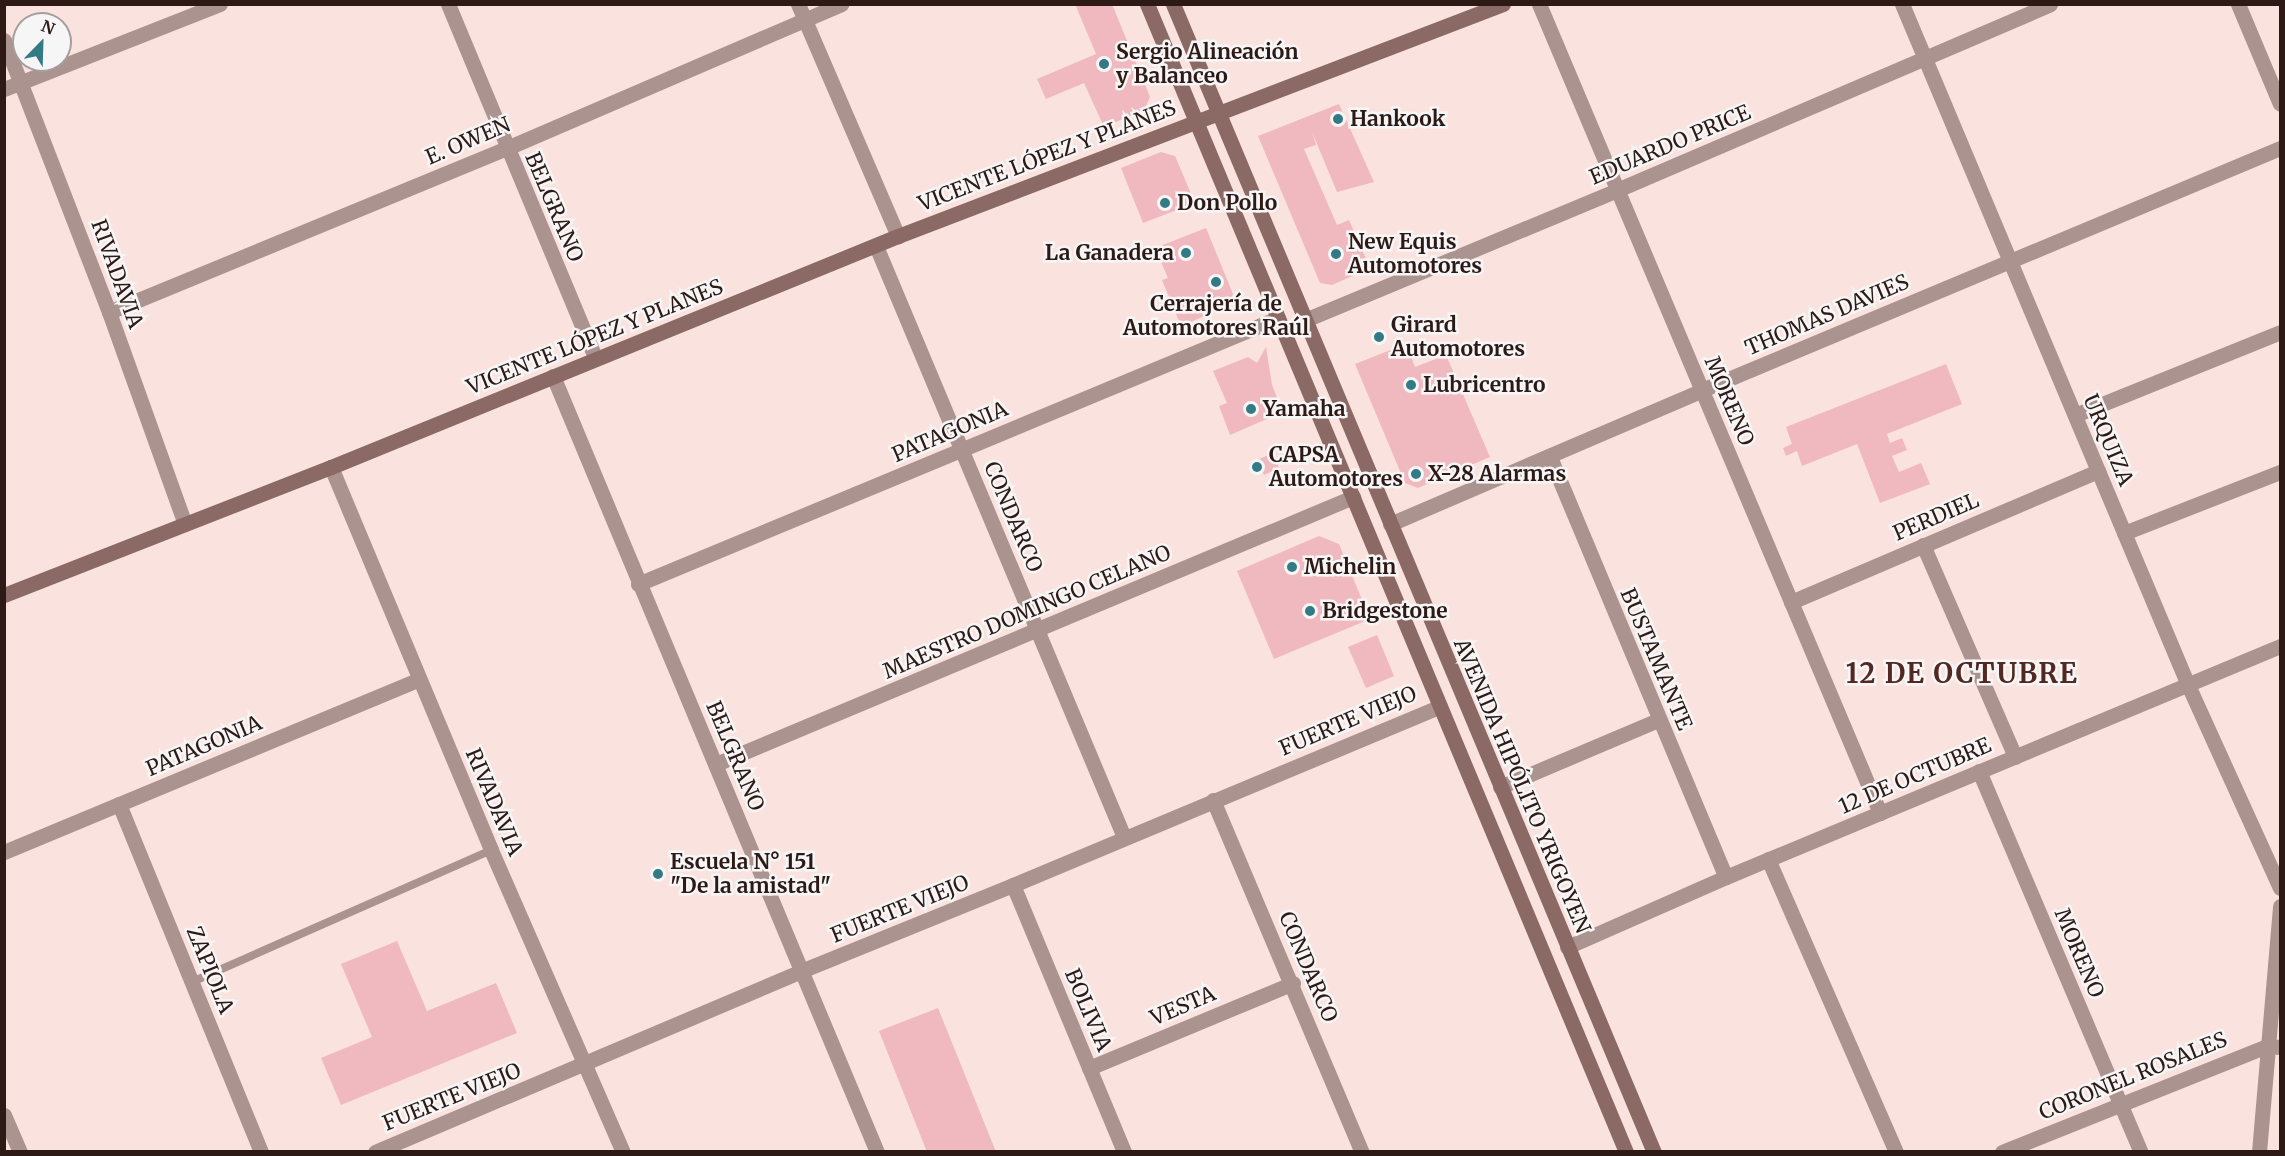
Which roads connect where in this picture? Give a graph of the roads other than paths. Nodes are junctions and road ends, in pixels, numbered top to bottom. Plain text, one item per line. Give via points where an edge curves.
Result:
1 (220, 4) edge
2 (448, 4) edge
3 (798, 4) edge
4 (841, 4) edge
5 (1147, 4) edge
6 (1173, 4) edge
7 (1503, 4) edge
8 (1539, 4) edge
9 (1902, 4) edge
10 (2050, 4) edge
11 (2238, 4) edge
12 (804, 21) junction
13 (4, 40) edge
14 (1923, 58) junction
15 (22, 82) junction
16 (4, 89) edge
17 (2280, 104) edge
18 (1218, 113) junction
19 (1199, 120) junction
20 (507, 148) junction
21 (2280, 148) edge
22 (1617, 190) junction
23 (898, 236) junction
24 (876, 246) junction
25 (2009, 262) junction
26 (110, 312) junction
27 (1278, 318) junction
28 (1305, 320) junction
29 (2280, 332) edge
30 (595, 358) junction
31 (553, 376) junction
32 (1702, 390) junction
33 (2075, 415) junction
34 (963, 450) junction
35 (1550, 457) junction
36 (331, 468) junction
37 (2098, 471) junction
38 (2280, 472) edge
39 (1353, 497) junction
40 (185, 524) junction
41 (1390, 524) junction
42 (2124, 532) junction
43 (1923, 545) junction
44 (638, 584) junction
45 (4, 595) edge
46 (1791, 602) junction
47 (1038, 630) junction
48 (2280, 646) edge
49 (419, 679) junction
50 (2188, 685) junction
51 (1440, 706) junction
52 (1658, 720) junction
53 (2015, 757) junction
54 (716, 764) junction
55 (1979, 771) junction
56 (1500, 787) junction
57 (1213, 800) junction
58 (119, 804) junction
59 (1880, 813) junction
60 (1124, 837) junction
61 (490, 850) junction
62 (4, 852) edge
63 (1768, 859) junction
64 (1726, 877) junction
65 (1013, 885) junction
66 (2280, 888) edge
67 (2280, 906) edge
68 (1567, 947) junction
69 (801, 971) junction
70 (192, 982) junction
71 (1293, 983) junction
72 (2274, 1047) edge
73 (585, 1065) junction
74 (1089, 1068) junction
75 (2120, 1102) junction
76 (4, 1115) edge
77 (1645, 1134) junction
78 (20, 1152) edge
79 (261, 1152) edge
80 (375, 1152) edge
81 (623, 1152) edge
82 (877, 1152) edge
83 (1124, 1152) edge
84 (1362, 1152) edge
85 (1626, 1152) edge
86 (1645, 1152) edge
87 (1654, 1152) edge
88 (1896, 1152) edge
89 (2002, 1152) edge
90 (2141, 1152) edge
91 (2259, 1152) edge

1 - 15 street
2 - 20 street, BELGRANO
3 - 12 street
4 - 12 street, E. OWEN
5 - 19 main road, AVENIDA HIPÓLITO YRIGOYEN
6 - 18 main road, AVENIDA HIPÓLITO YRIGOYEN
7 - 18 main road, VICENTE LÓPEZ Y PLANES
8 - 22 street, MORENO
9 - 14 street, URQUIZA
10 - 14 street, EDUARDO PRICE
11 - 17 street
12 - 20 street, E. OWEN
12 - 23 street
13 - 15 street, RIVADAVIA
14 - 22 street, EDUARDO PRICE
14 - 25 street, URQUIZA
15 - 16 street
15 - 26 street, RIVADAVIA
18 - 19 main road, VICENTE LÓPEZ Y PLANES
18 - 28 main road, AVENIDA HIPÓLITO YRIGOYEN
19 - 23 main road, VICENTE LÓPEZ Y PLANES
19 - 27 main road, AVENIDA HIPÓLITO YRIGOYEN
20 - 26 street, E. OWEN
20 - 30 street, BELGRANO
21 - 25 street, THOMAS DAVIES
22 - 28 street, EDUARDO PRICE
22 - 32 street, MORENO
23 - 24 main road, VICENTE LÓPEZ Y PLANES
24 - 30 main road, VICENTE LÓPEZ Y PLANES
24 - 34 street, CONDARCO
25 - 32 street, THOMAS DAVIES
25 - 33 street, URQUIZA
26 - 40 street, RIVADAVIA
27 - 34 street, PATAGONIA
27 - 39 main road, AVENIDA HIPÓLITO YRIGOYEN
28 - 41 main road, AVENIDA HIPÓLITO YRIGOYEN
29 - 33 street
30 - 31 main road, VICENTE LÓPEZ Y PLANES
31 - 36 main road, VICENTE LÓPEZ Y PLANES
31 - 44 street, BELGRANO
32 - 35 street, THOMAS DAVIES
32 - 46 street, MORENO
33 - 37 street, URQUIZA
34 - 44 street, PATAGONIA
34 - 47 street, CONDARCO
35 - 41 street, THOMAS DAVIES
35 - 52 street, BUSTAMANTE
36 - 40 main road, VICENTE LÓPEZ Y PLANES
36 - 49 street, RIVADAVIA
37 - 42 street, URQUIZA
37 - 43 street, PERDIEL
38 - 42 street
39 - 47 street, MAESTRO DOMINGO CELANO
39 - 51 main road, AVENIDA HIPÓLITO YRIGOYEN
40 - 45 main road, VICENTE LÓPEZ Y PLANES
41 - 56 main road, AVENIDA HIPÓLITO YRIGOYEN
42 - 50 street, URQUIZA
43 - 46 street, PERDIEL
43 - 53 street
44 - 54 street, BELGRANO
46 - 59 street, MORENO
47 - 54 street, MAESTRO DOMINGO CELANO
47 - 60 street, CONDARCO
48 - 50 street, 12 DE OCTUBRE
49 - 58 street, PATAGONIA
49 - 61 street, RIVADAVIA
50 - 53 street, 12 DE OCTUBRE
50 - 66 street, URQUIZA
51 - 57 street, FUERTE VIEJO
51 - 85 main road, AVENIDA HIPÓLITO YRIGOYEN
52 - 56 street
52 - 64 street, BUSTAMANTE
53 - 55 street, 12 DE OCTUBRE
54 - 69 street, BELGRANO
55 - 59 street, 12 DE OCTUBRE
55 - 75 street, MORENO
56 - 68 main road, AVENIDA HIPÓLITO YRIGOYEN
57 - 60 street, FUERTE VIEJO
57 - 71 street, CONDARCO
58 - 62 street, PATAGONIA
58 - 70 street, ZAPIOLA
59 - 63 street, 12 DE OCTUBRE
60 - 65 street, FUERTE VIEJO
61 - 70 lane
61 - 73 street, RIVADAVIA
63 - 64 street, 12 DE OCTUBRE
63 - 88 street
64 - 68 street, 12 DE OCTUBRE
65 - 69 street, FUERTE VIEJO
65 - 74 street, BOLIVIA
67 - 72 street
68 - 77 main road, AVENIDA HIPÓLITO YRIGOYEN
69 - 73 street, FUERTE VIEJO
69 - 82 street, BELGRANO
70 - 79 street, ZAPIOLA
71 - 74 street, VESTA
71 - 84 street, CONDARCO
72 - 75 street, CORONEL ROSALES
72 - 91 street
73 - 80 street, FUERTE VIEJO
73 - 81 street, RIVADAVIA
74 - 83 street, BOLIVIA
75 - 89 street, CORONEL ROSALES
75 - 90 street, MORENO
76 - 78 street
77 - 86 main road
77 - 87 main road, AVENIDA HIPÓLITO YRIGOYEN

